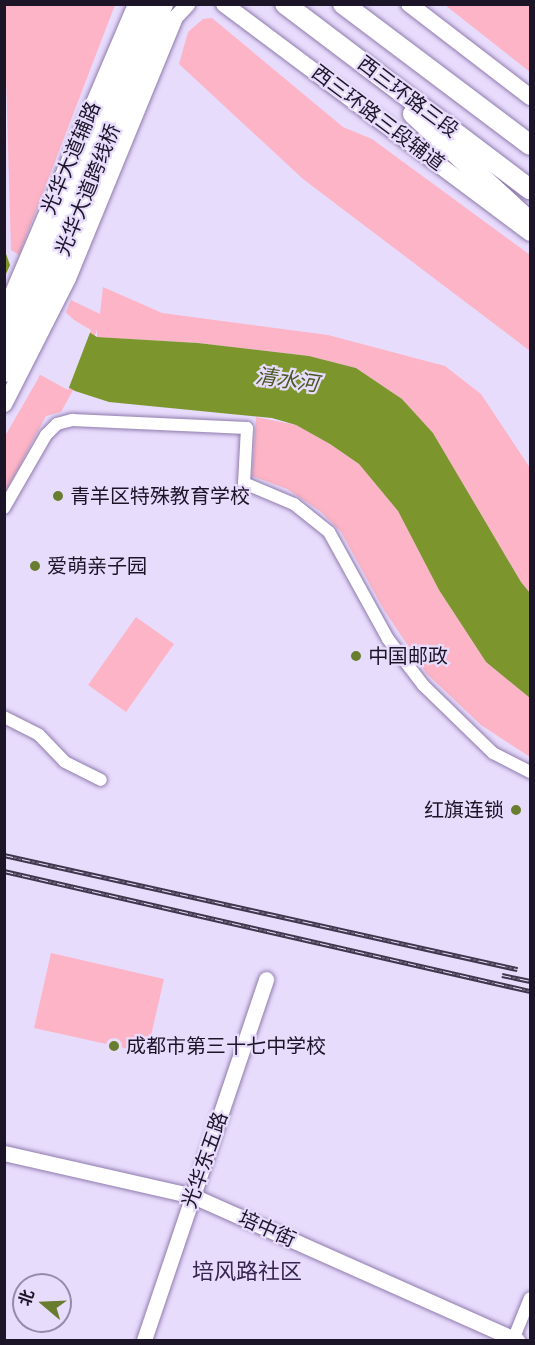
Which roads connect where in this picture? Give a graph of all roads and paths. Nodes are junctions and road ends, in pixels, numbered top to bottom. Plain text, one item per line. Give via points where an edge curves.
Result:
1 (135, 4) edge
2 (146, 4) edge
3 (163, 4) edge
4 (187, 4) edge
5 (224, 4) edge
6 (285, 4) edge
7 (343, 4) edge
8 (409, 4) edge
9 (327, 35) junction
10 (531, 97) edge
11 (531, 145) edge
12 (531, 189) edge
13 (531, 222) edge
14 (531, 233) edge
15 (4, 311) edge
16 (4, 337) edge
17 (4, 372) edge
18 (4, 404) edge
19 (4, 508) edge
20 (4, 717) edge
21 (531, 772) edge
22 (101, 780) dead end
23 (266, 979) dead end
24 (4, 1153) edge
25 (193, 1196) junction
26 (531, 1298) edge
27 (515, 1340) edge
28 (144, 1341) edge

1 - 15 street, 光华大道辅路
2 - 16 main road, 光华大道跨线桥 via 38,268
3 - 17 main road, 光华大道跨线桥 via 62,254
4 - 18 street via 174,17 58,300
5 - 14 main road, 西三环路三段辅道
6 - 9 main road, 西三环路三段
7 - 11 main road, 西三环路三段
8 - 10 main road
9 - 12 main road, 西三环路三段
9 - 13 main road
19 - 21 street via 46,435 57,424 72,420 247,428 243,483 294,504 329,532 388,639 423,685 493,753
20 - 22 street via 39,735 65,762
23 - 25 street, 光华东五路
24 - 25 street, 培中街
25 - 27 street, 培中街
25 - 28 street, 光华东五路
26 - 27 street

